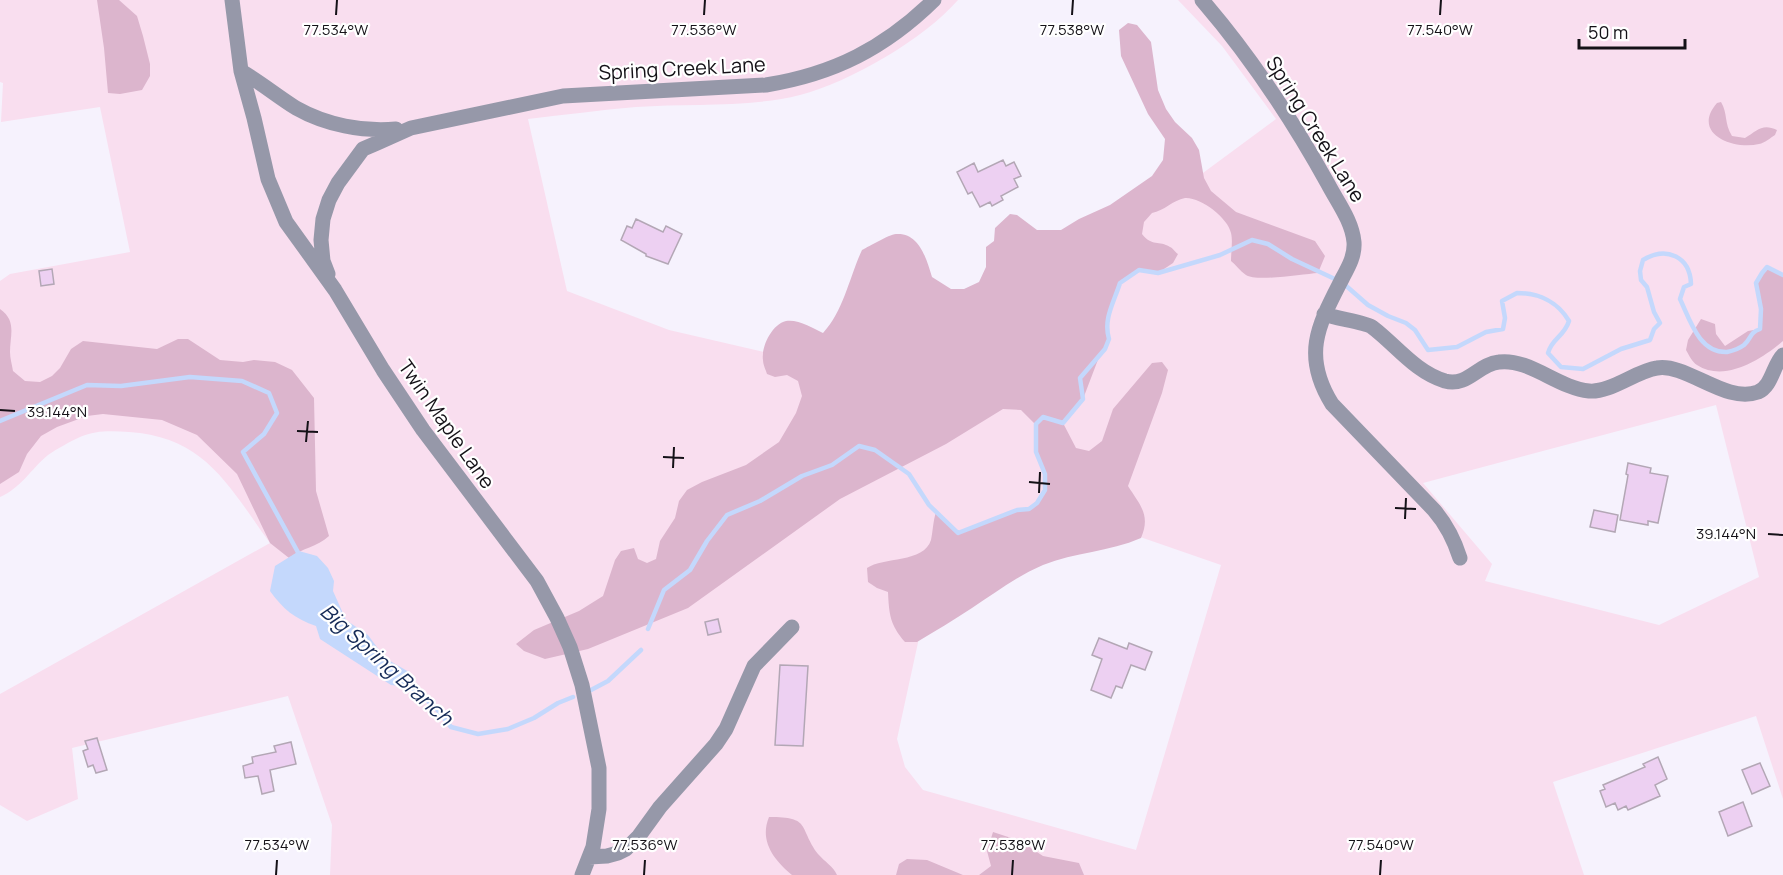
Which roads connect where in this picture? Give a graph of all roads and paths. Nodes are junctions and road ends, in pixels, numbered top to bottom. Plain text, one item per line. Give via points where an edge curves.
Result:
1 (232, 0) edge
2 (934, 0) edge
3 (1202, 0) edge
4 (241, 71) junction
5 (411, 128) junction
6 (335, 290) junction
7 (1324, 315) junction
8 (1783, 355) edge
9 (1460, 558) dead end
10 (792, 627) dead end
11 (590, 857) junction
12 (582, 875) edge

1 - 4 street, Twin Maple Lane
2 - 5 street, Spring Creek Lane via 914,20 867,53 791,81 563,96
3 - 7 street, Spring Creek Lane via 1258,72 1311,152 1352,230 1352,260
4 - 5 street, Spring Creek Lane via 297,108 342,126 378,131
4 - 6 street, Twin Maple Lane via 268,179 286,222
5 - 6 street, Spring Creek Lane via 363,150 329,200 321,240
6 - 11 street, Twin Maple Lane via 423,430 515,550 557,618 579,676 599,768 599,809
7 - 8 street via 1371,325 1432,376 1458,382 1486,365 1517,363 1569,386 1599,391 1658,368 1747,394 1766,386
7 - 9 street, Spring Creek Lane via 1315,346 1323,390 1434,510 1454,539
10 - 11 street via 754,666 716,744 639,836 618,853
11 - 12 street, Twin Maple Lane

